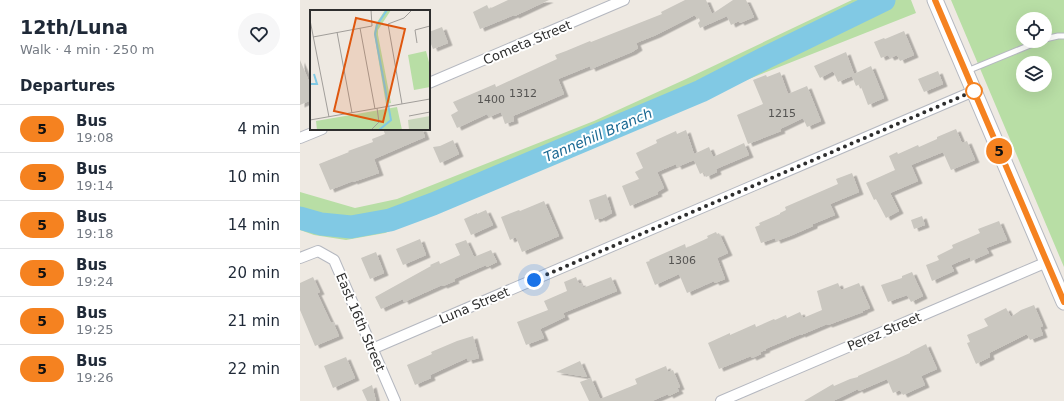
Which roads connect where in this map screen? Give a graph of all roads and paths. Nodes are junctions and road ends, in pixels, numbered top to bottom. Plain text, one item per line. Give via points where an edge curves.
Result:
1 (624, 0) edge
2 (935, 0) edge
3 (1064, 36) edge
4 (1052, 37) edge
5 (1022, 48) edge
6 (965, 71) junction
7 (430, 83) edge
8 (974, 91) junction
9 (320, 130) edge
10 (300, 138) edge
11 (300, 258) edge
12 (1047, 262) junction
13 (1064, 302) edge
14 (372, 349) junction
15 (395, 401) edge
16 (721, 401) edge

1 - 7 street, Cometa Street
2 - 6 street
3 - 4 lane
5 - 6 lane
6 - 8 street
8 - 12 street
8 - 14 street, Luna Street
9 - 10 street
11 - 14 street, East 16th Street via 318,251 334,260
12 - 13 street
12 - 16 street, Perez Street
14 - 15 street, East 16th Street

